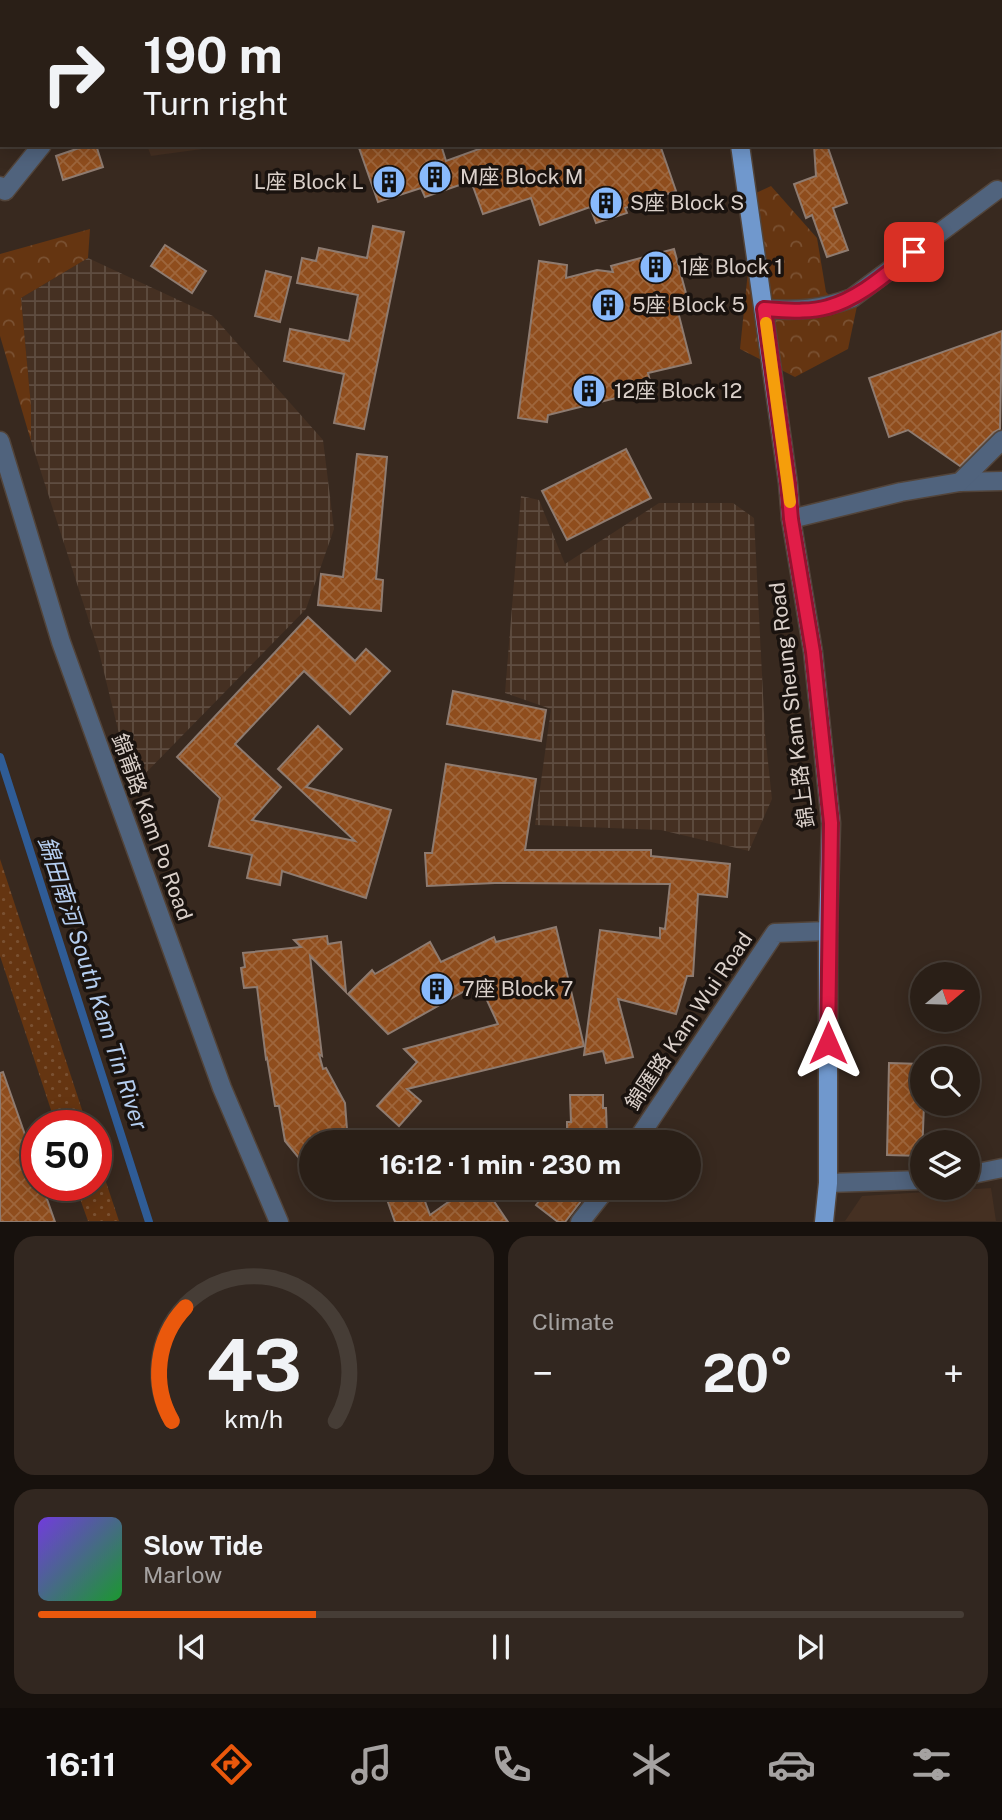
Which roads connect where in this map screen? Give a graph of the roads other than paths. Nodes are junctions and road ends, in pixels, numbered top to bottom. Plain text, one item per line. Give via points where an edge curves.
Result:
1 (40, 147) edge
2 (740, 147) edge
3 (3, 189) edge
4 (997, 190) dead end
5 (764, 309) junction
6 (1002, 440) edge
7 (0, 441) edge
8 (1002, 481) edge
9 (960, 482) junction
10 (791, 519) junction
11 (828, 931) junction
12 (644, 1130) edge
13 (1002, 1168) edge
14 (980, 1173) edge
15 (910, 1180) edge
16 (828, 1183) junction
17 (597, 1200) edge
18 (279, 1222) edge
19 (580, 1222) edge
20 (824, 1222) edge

1 - 3 street
2 - 5 main road, 錦上路 Kam Sheung Road
4 - 5 street via 852,298 827,308
5 - 10 main road, 錦上路 Kam Sheung Road
6 - 9 street
7 - 18 street, 錦莆路 Kam Po Road via 61,642 222,1088
8 - 9 street
9 - 10 street
10 - 11 main road, 錦上路 Kam Sheung Road via 813,652 831,823
11 - 12 street, 錦匯路 Kam Wui Road via 775,933
11 - 16 main road, 錦上路 Kam Sheung Road
13 - 14 street
15 - 16 street
16 - 20 main road, 錦上路 Kam Sheung Road
17 - 19 street

